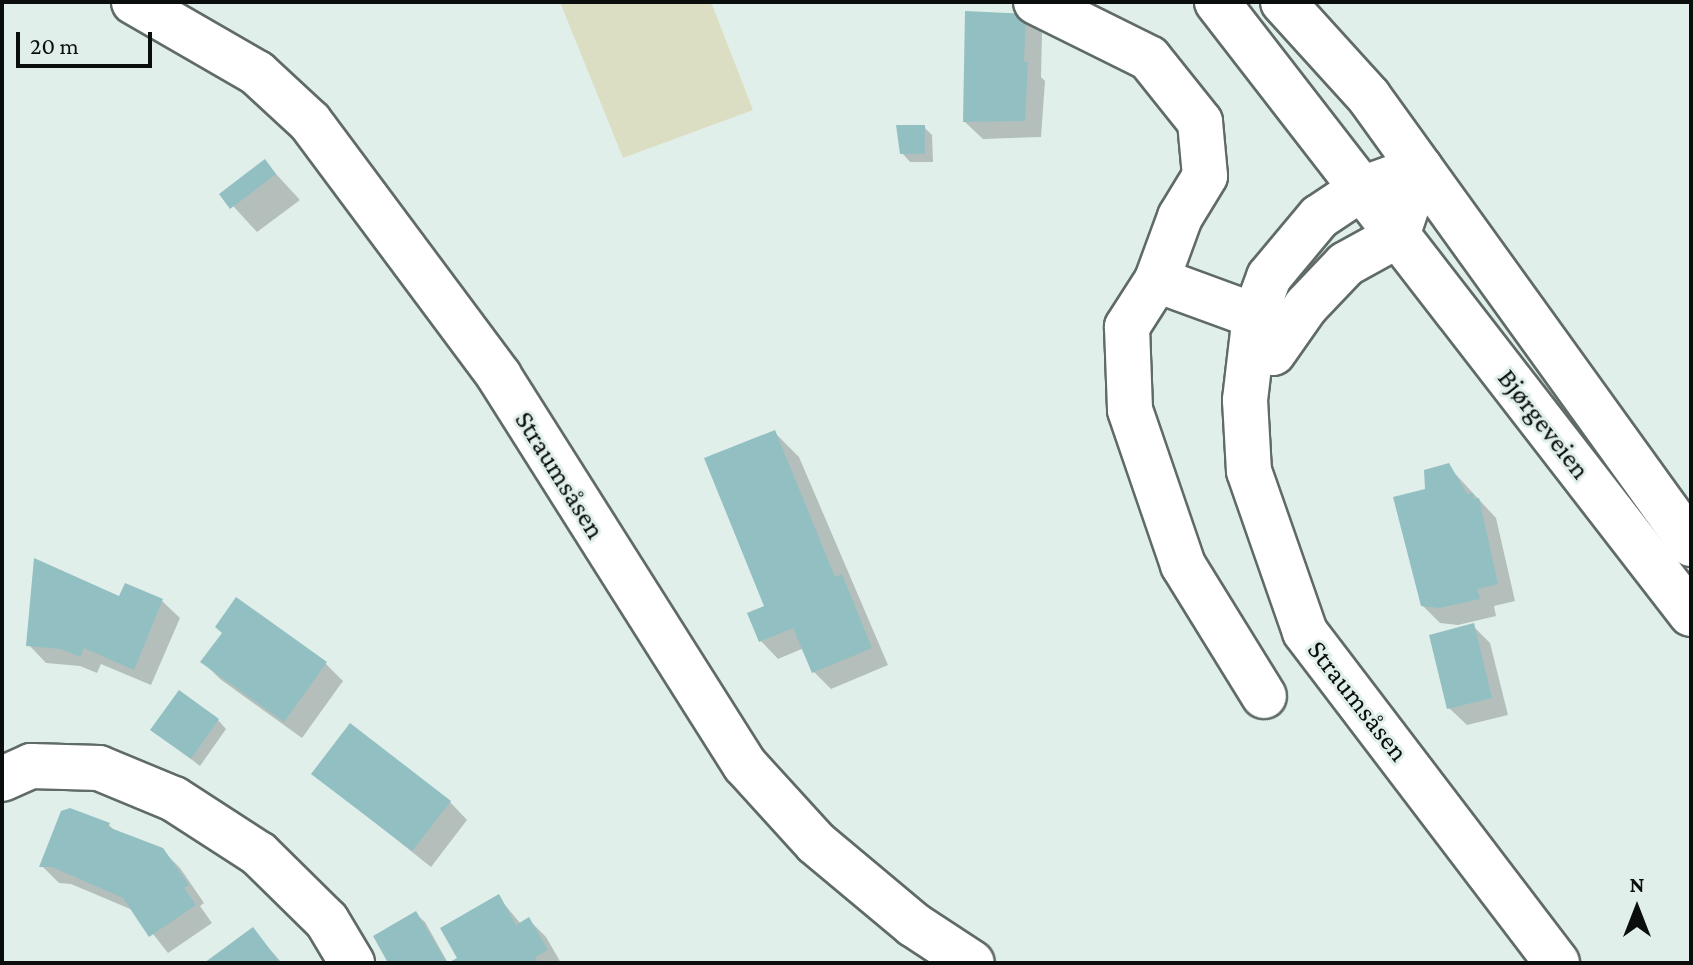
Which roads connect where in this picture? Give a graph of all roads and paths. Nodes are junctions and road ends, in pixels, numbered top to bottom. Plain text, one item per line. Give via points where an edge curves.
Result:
1 (134, 2) edge
2 (1036, 2) edge
3 (1217, 2) edge
4 (1283, 2) edge
5 (1420, 168) junction
6 (1361, 189) junction
7 (1397, 236) junction
8 (1157, 280) junction
9 (1272, 322) junction
10 (1691, 544) edge
11 (1691, 614) edge
12 (1264, 696) dead end
13 (2, 779) edge
14 (352, 963) edge
15 (972, 963) edge
16 (1557, 963) edge

1 - 15 street, Straumsåsen via 257,73 310,122 499,376 745,765 816,843 914,925
2 - 8 street via 1149,58 1200,122 1205,176 1180,217
3 - 6 street, Bjørgeveien
4 - 5 street, Bjørgeveien via 1369,97
5 - 6 street
5 - 7 street
5 - 10 street, Bjørgeveien
6 - 7 street, Bjørgeveien
6 - 9 street via 1319,217 1269,277
7 - 9 street via 1346,264
7 - 11 street, Bjørgeveien
8 - 9 street
8 - 12 street via 1127,327 1130,410 1183,565
9 - 16 street, Straumsåsen via 1245,400 1249,471 1305,632
13 - 14 street via 31,766 99,768 174,799 259,854 327,921

